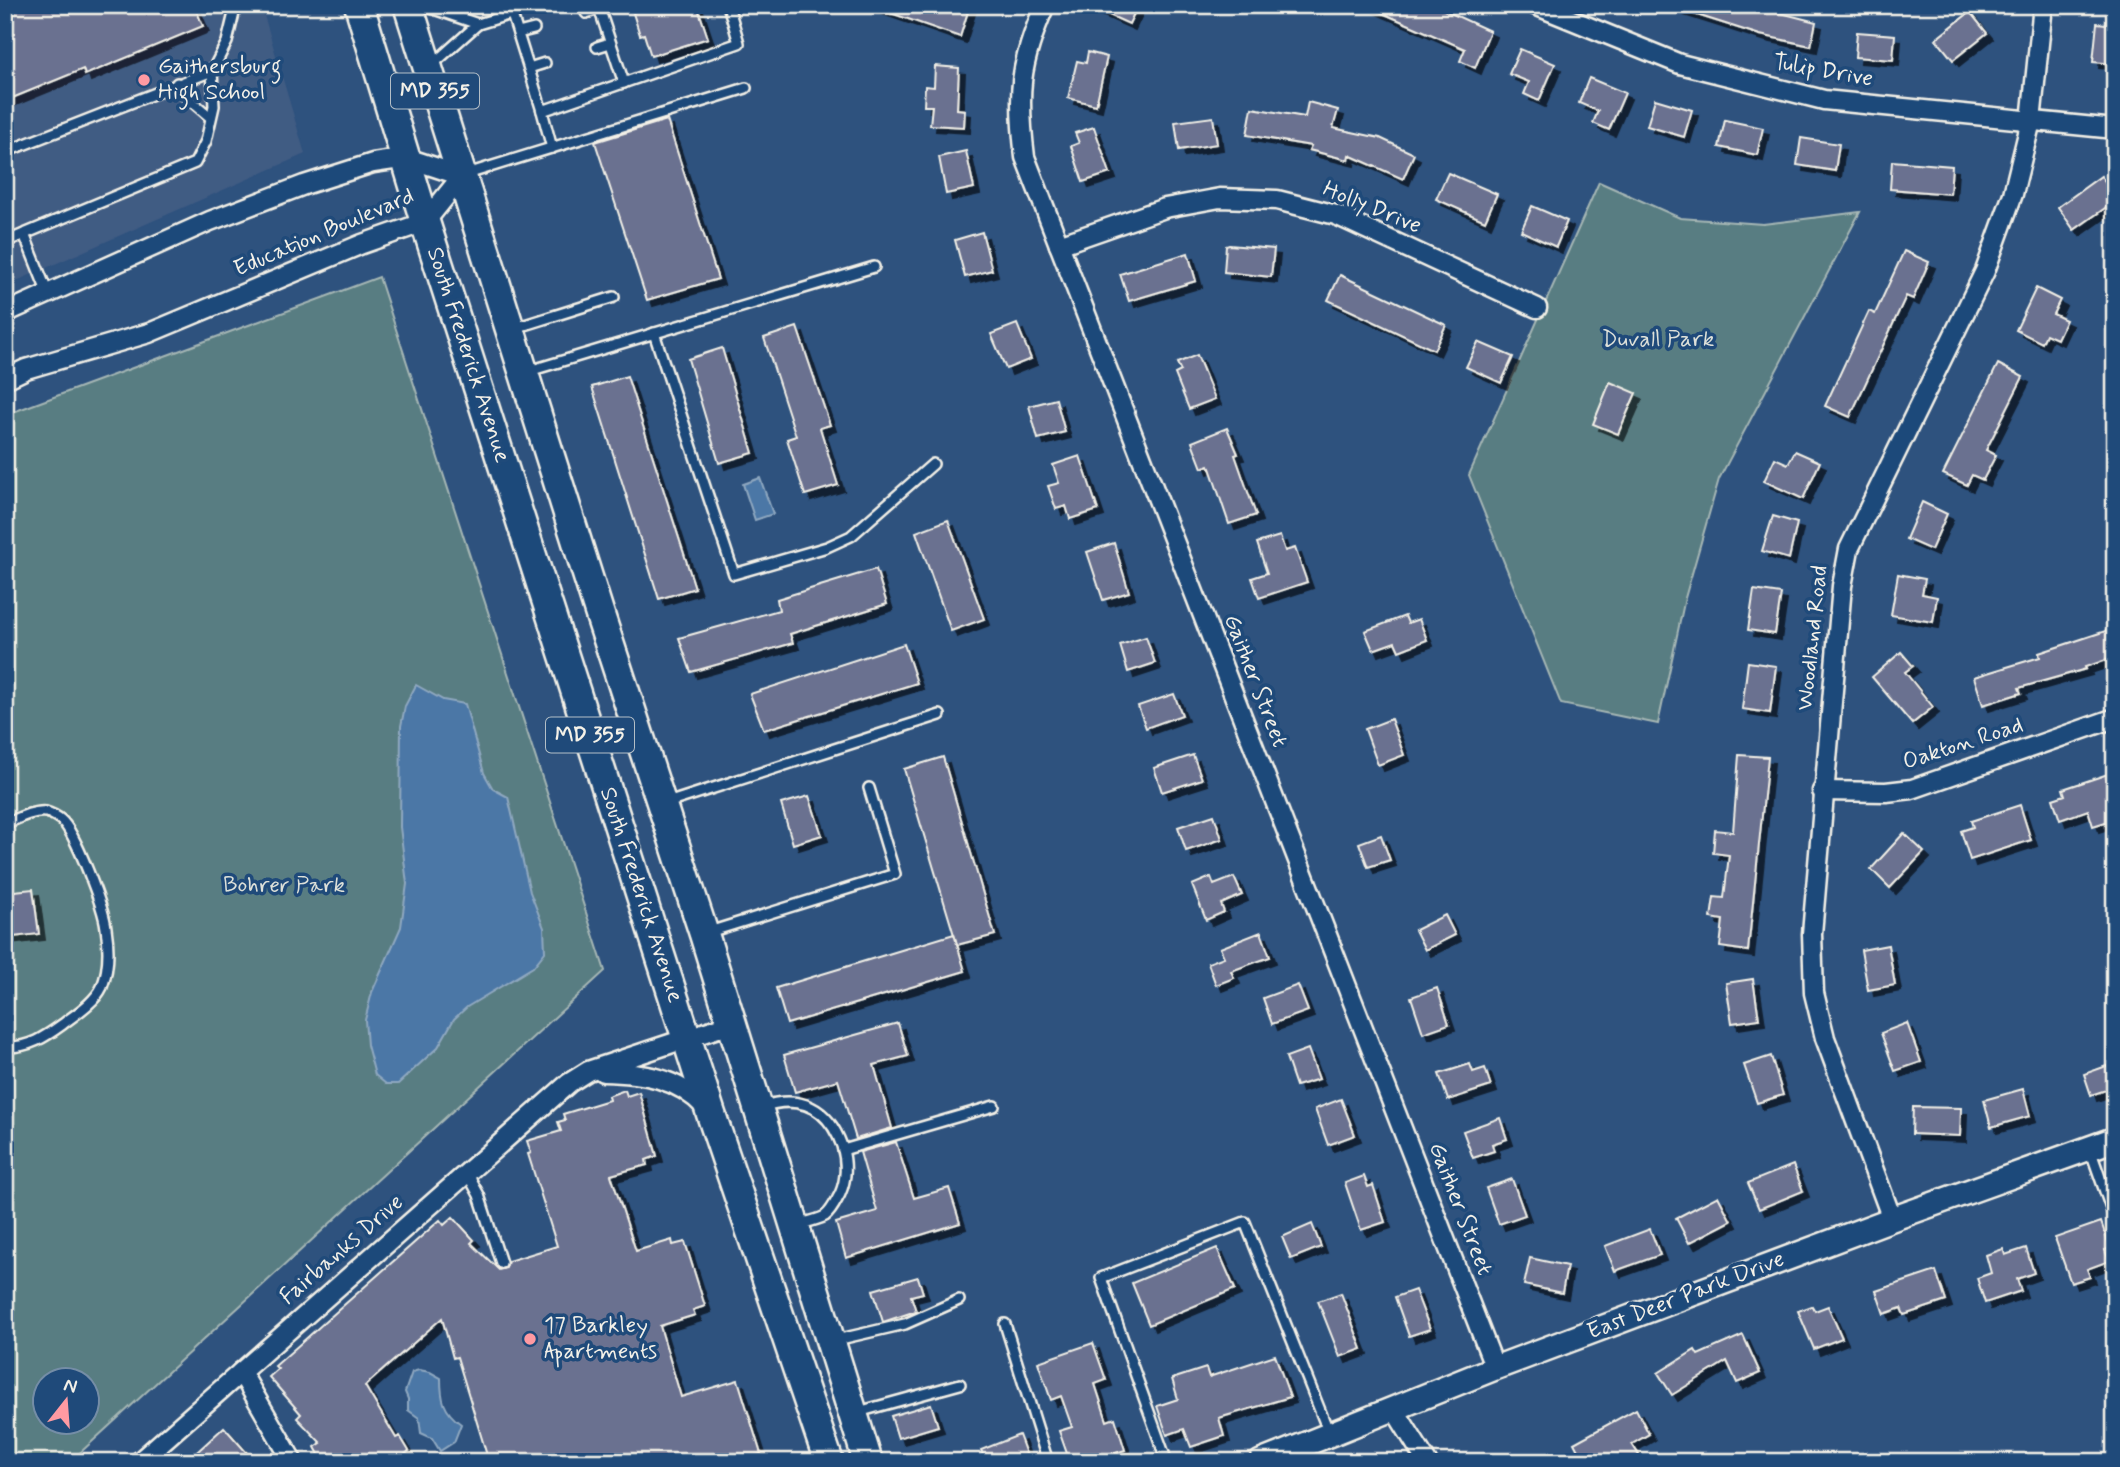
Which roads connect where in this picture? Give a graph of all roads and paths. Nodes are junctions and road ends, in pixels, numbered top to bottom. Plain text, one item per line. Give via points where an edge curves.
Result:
1 (236, 5) edge
2 (359, 5) edge
3 (408, 5) edge
4 (422, 5) edge
5 (728, 5) edge
6 (1045, 5) edge
7 (1535, 5) edge
8 (2042, 5) edge
9 (598, 7) edge
10 (510, 9) edge
11 (586, 13) dead end
12 (478, 24) junction
13 (534, 29) dead end
14 (518, 33) junction
15 (610, 43) junction
16 (597, 47) dead end
17 (545, 63) dead end
18 (528, 68) junction
19 (428, 69) junction
20 (212, 71) junction
21 (177, 83) junction
22 (624, 83) junction
23 (746, 88) dead end
24 (541, 111) junction
25 (210, 117) junction
26 (2031, 121) junction
27 (2115, 129) edge
28 (552, 148) junction
29 (5, 152) edge
30 (407, 158) junction
31 (461, 176) junction
32 (425, 222) junction
33 (24, 234) junction
34 (5, 242) edge
35 (1059, 245) junction
36 (874, 267) dead end
37 (48, 296) junction
38 (614, 297) dead end
39 (1537, 308) dead end
40 (5, 313) edge
41 (511, 329) junction
42 (654, 333) junction
43 (524, 373) junction
44 (5, 379) edge
45 (933, 464) dead end
46 (940, 715) dead end
47 (2115, 718) edge
48 (869, 788) dead end
49 (1822, 791) junction
50 (662, 805) junction
51 (5, 824) edge
52 (704, 934) junction
53 (730, 1024) junction
54 (687, 1038) junction
55 (5, 1047) edge
56 (579, 1076) junction
57 (994, 1106) dead end
58 (758, 1108) junction
59 (710, 1114) junction
60 (2106, 1144) edge
61 (843, 1150) junction
62 (467, 1173) junction
63 (1892, 1219) junction
64 (2115, 1220) edge
65 (794, 1226) junction
66 (501, 1263) dead end
67 (959, 1300) dead end
68 (1005, 1324) dead end
69 (831, 1342) junction
70 (1495, 1368) junction
71 (241, 1372) junction
72 (960, 1384) dead end
73 (1394, 1409) junction
74 (853, 1413) junction
75 (1330, 1434) junction
76 (289, 1460) edge
77 (139, 1462) edge
78 (830, 1462) edge
79 (868, 1462) edge
80 (1048, 1462) edge
81 (1167, 1462) edge
82 (1261, 1462) edge
83 (1427, 1462) edge

1 - 20 lane via 228,42
2 - 30 main road, South Frederick Avenue / MD 355
3 - 19 main road, South Frederick Avenue / MD 355
4 - 12 lane
5 - 22 lane via 739,43
6 - 35 street, Gaither Street via 1022,75 1020,115 1026,157
7 - 26 street, Tulip Drive via 1681,64 1824,100
8 - 26 street, Woodland Road
9 - 11 lane
9 - 15 lane
10 - 12 lane
10 - 14 lane
12 - 19 lane
13 - 14 lane
14 - 18 lane
15 - 16 lane
15 - 22 lane
17 - 18 lane
18 - 24 lane
19 - 31 main road, South Frederick Avenue / MD 355
20 - 21 lane
20 - 25 lane
21 - 25 lane
21 - 29 lane
22 - 24 lane
23 - 28 lane
24 - 28 lane
25 - 33 lane via 206,141 195,163
26 - 27 street, Tulip Drive
26 - 49 street, Woodland Road via 2013,194 1985,271 1849,548
28 - 31 lane
30 - 31 street, Education Boulevard
30 - 32 main road, South Frederick Avenue / MD 355
30 - 37 street, Education Boulevard via 373,163 255,204
31 - 32 street, Education Boulevard
31 - 41 main road, South Frederick Avenue / MD 355
32 - 44 street, Education Boulevard via 149,333
32 - 54 main road, South Frederick Avenue / MD 355
33 - 34 lane
33 - 37 lane
35 - 39 street, Holly Drive via 1165,208 1220,198 1277,200 1336,215
35 - 70 street, Gaither Street
36 - 42 lane
37 - 40 street, Education Boulevard
38 - 41 lane
41 - 43 main road, South Frederick Avenue / MD 355
42 - 43 lane
42 - 45 lane via 734,574 851,537
43 - 50 main road, South Frederick Avenue / MD 355
46 - 50 lane
47 - 49 street, Oakton Road via 1912,789
48 - 52 lane via 895,874
49 - 63 street, Woodland Road via 1812,934 1814,993 1825,1038
50 - 52 main road, South Frederick Avenue / MD 355
51 - 55 lane via 46,812 61,820 95,888 106,926 108,959 101,988 83,1009 40,1041
52 - 53 main road, South Frederick Avenue / MD 355
53 - 54 street, Fairbanks Drive
53 - 58 main road, South Frederick Avenue / MD 355
54 - 56 street, Fairbanks Drive
54 - 59 main road, South Frederick Avenue / MD 355
56 - 59 street via 601,1072 658,1077 693,1095
56 - 62 street, Fairbanks Drive
57 - 61 lane
58 - 61 lane via 787,1102 815,1109 832,1124
58 - 65 main road, South Frederick Avenue / MD 355
59 - 78 main road, South Frederick Avenue / MD 355
60 - 63 street, East Deer Park Drive
60 - 64 lane
61 - 65 lane via 846,1175 832,1209 824,1217
62 - 66 lane
62 - 71 street, Fairbanks Drive
63 - 70 street, East Deer Park Drive
65 - 69 main road, South Frederick Avenue / MD 355
67 - 69 lane via 905,1324
68 - 80 lane
69 - 74 main road, South Frederick Avenue / MD 355
70 - 73 street, East Deer Park Drive
71 - 76 street
71 - 77 street, Fairbanks Drive
72 - 74 lane
73 - 75 street, East Deer Park Drive
73 - 83 street
74 - 79 main road, South Frederick Avenue / MD 355
75 - 81 lane via 1245,1222 1101,1278
75 - 82 street, East Deer Park Drive

